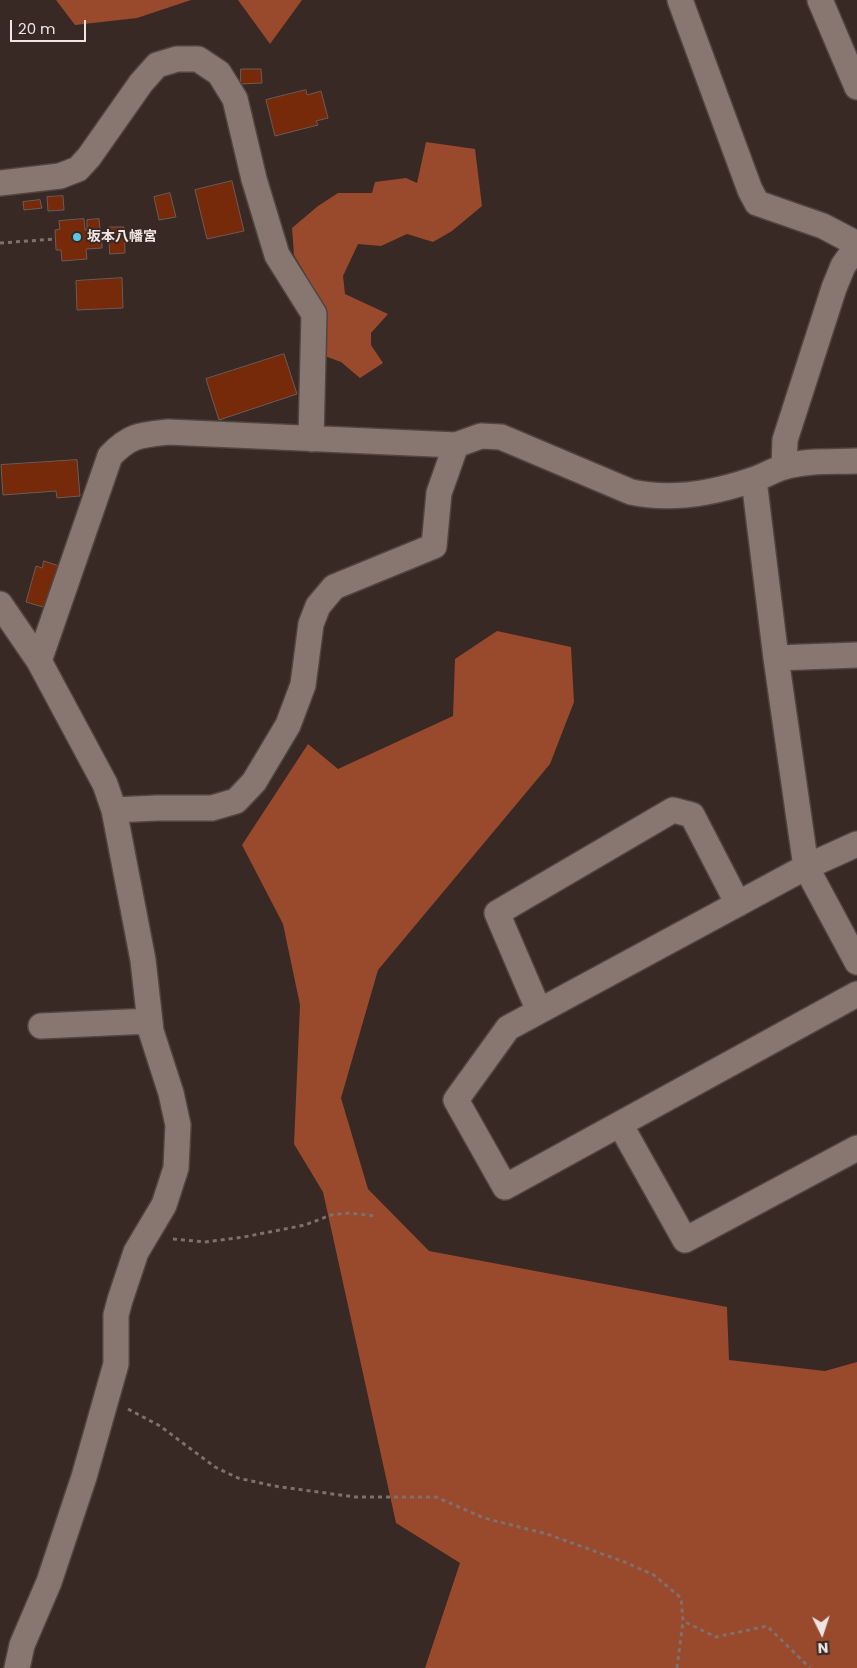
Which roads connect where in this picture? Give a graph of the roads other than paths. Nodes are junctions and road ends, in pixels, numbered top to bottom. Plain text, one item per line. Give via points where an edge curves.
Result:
1 (680, 0) edge
2 (820, 0) edge
3 (857, 88) edge
4 (0, 183) edge
5 (857, 245) edge
6 (311, 438) junction
7 (456, 445) junction
8 (857, 462) edge
9 (784, 467) junction
10 (754, 480) junction
11 (0, 604) edge
12 (857, 655) edge
13 (776, 658) junction
14 (39, 661) junction
15 (114, 810) junction
16 (857, 844) edge
17 (806, 867) junction
18 (738, 904) junction
19 (857, 962) edge
20 (857, 994) edge
21 (539, 1011) junction
22 (150, 1021) junction
23 (42, 1026) dead end
24 (620, 1124) junction
25 (857, 1148) edge
26 (17, 1668) edge

1 - 5 street via 757,203 824,226
2 - 3 street
4 - 6 street via 60,176 78,169 158,65 177,59 198,59 219,73 235,99 277,255 314,314
5 - 9 street via 843,266 831,296 785,440
6 - 7 street
6 - 14 street via 168,432 141,435 123,443 110,456
7 - 10 street via 481,436 501,437 631,492 648,495 682,496
7 - 15 street via 439,492 434,546 334,587 318,606 311,624 303,685 288,725 254,782 236,801 212,808
8 - 9 street via 815,462
9 - 10 street
10 - 13 street
11 - 14 street
12 - 13 street
13 - 17 street
14 - 15 street via 106,784
15 - 22 street via 143,960
16 - 17 street
17 - 18 street
17 - 19 street
18 - 21 street
18 - 21 street via 692,815 673,810 497,913
20 - 24 street
21 - 24 street via 508,1028 456,1100 505,1187
22 - 23 street
22 - 26 street via 178,1125 176,1168 164,1204 136,1252 120,1300 116,1315 116,1364 72,1514 49,1582 22,1646
24 - 25 street via 685,1240

